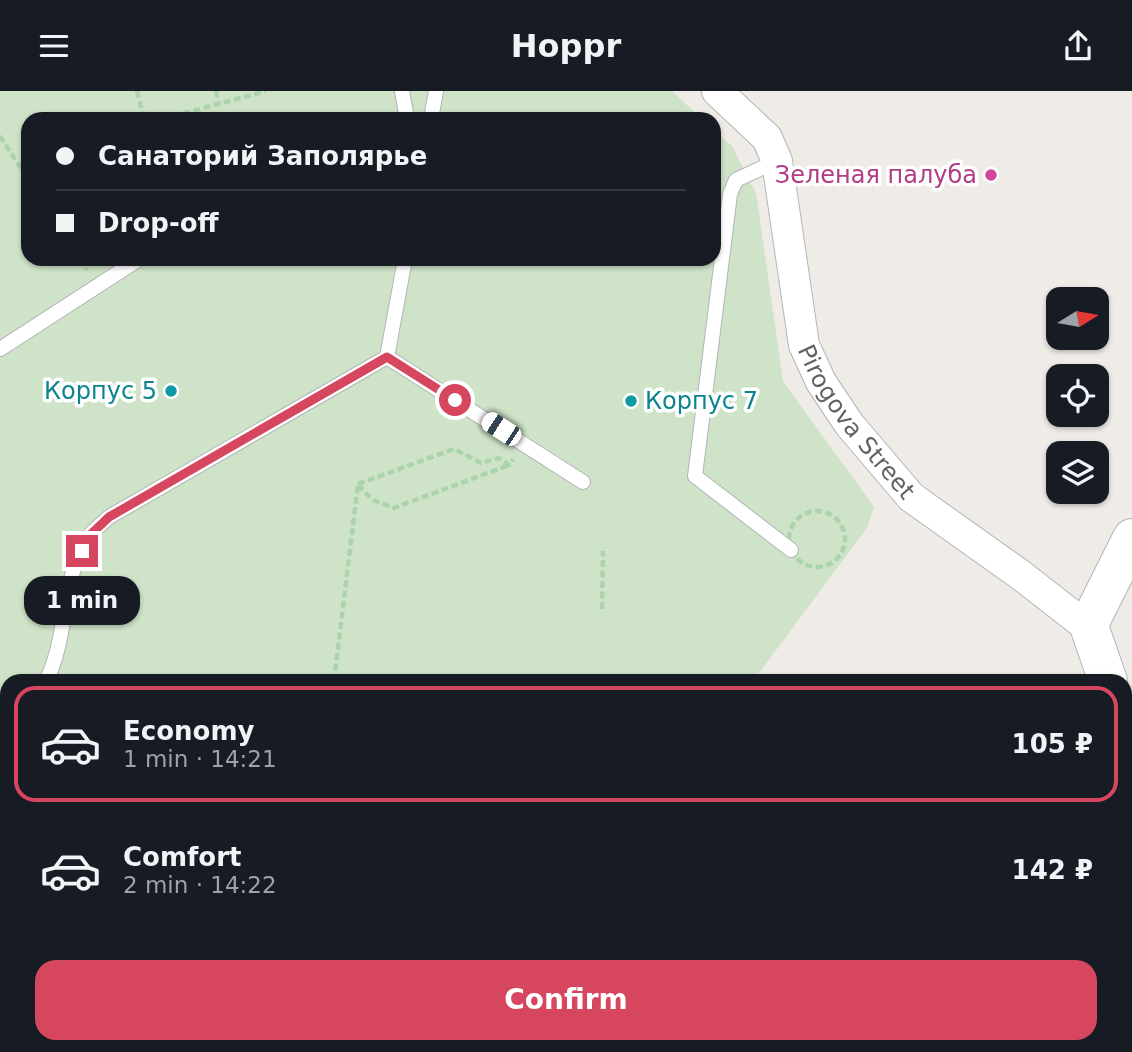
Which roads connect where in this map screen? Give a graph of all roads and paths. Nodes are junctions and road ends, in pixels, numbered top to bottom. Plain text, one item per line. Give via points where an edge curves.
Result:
1 (137, 91) edge
2 (216, 91) edge
3 (266, 91) edge
4 (402, 91) edge
5 (436, 91) edge
6 (717, 91) edge
7 (219, 104) junction
8 (142, 112) edge
9 (189, 112) edge
10 (406, 112) edge
11 (432, 112) edge
12 (0, 136) edge
13 (777, 161) junction
14 (21, 168) edge
15 (128, 266) edge
16 (404, 266) edge
17 (0, 349) edge
18 (387, 357) junction
19 (523, 444) junction
20 (509, 465) junction
21 (583, 482) dead end
22 (358, 484) junction
23 (1132, 538) edge
24 (791, 550) junction
25 (603, 551) dead end
26 (602, 609) dead end
27 (1090, 629) junction
28 (49, 674) edge
29 (335, 674) edge
30 (1106, 674) edge

1 - 8 path
2 - 7 path
3 - 7 path
4 - 10 lane
5 - 11 lane
6 - 13 street, Pirogova Street via 767,138
7 - 9 path
12 - 14 path
13 - 24 lane via 736,180 730,194 695,476
13 - 27 street, Pirogova Street via 804,345 821,382 849,424 911,498
15 - 17 lane
16 - 18 lane
18 - 19 lane
18 - 28 lane via 109,517 88,537 75,565 60,643
19 - 20 path
19 - 21 lane
20 - 22 path via 499,458 481,463 454,449
20 - 22 path via 394,508 373,500
22 - 29 path
23 - 27 street
24 - 24 path via 791,529 806,513 827,513 843,528 843,549 828,565 807,565
25 - 26 path
27 - 30 street

